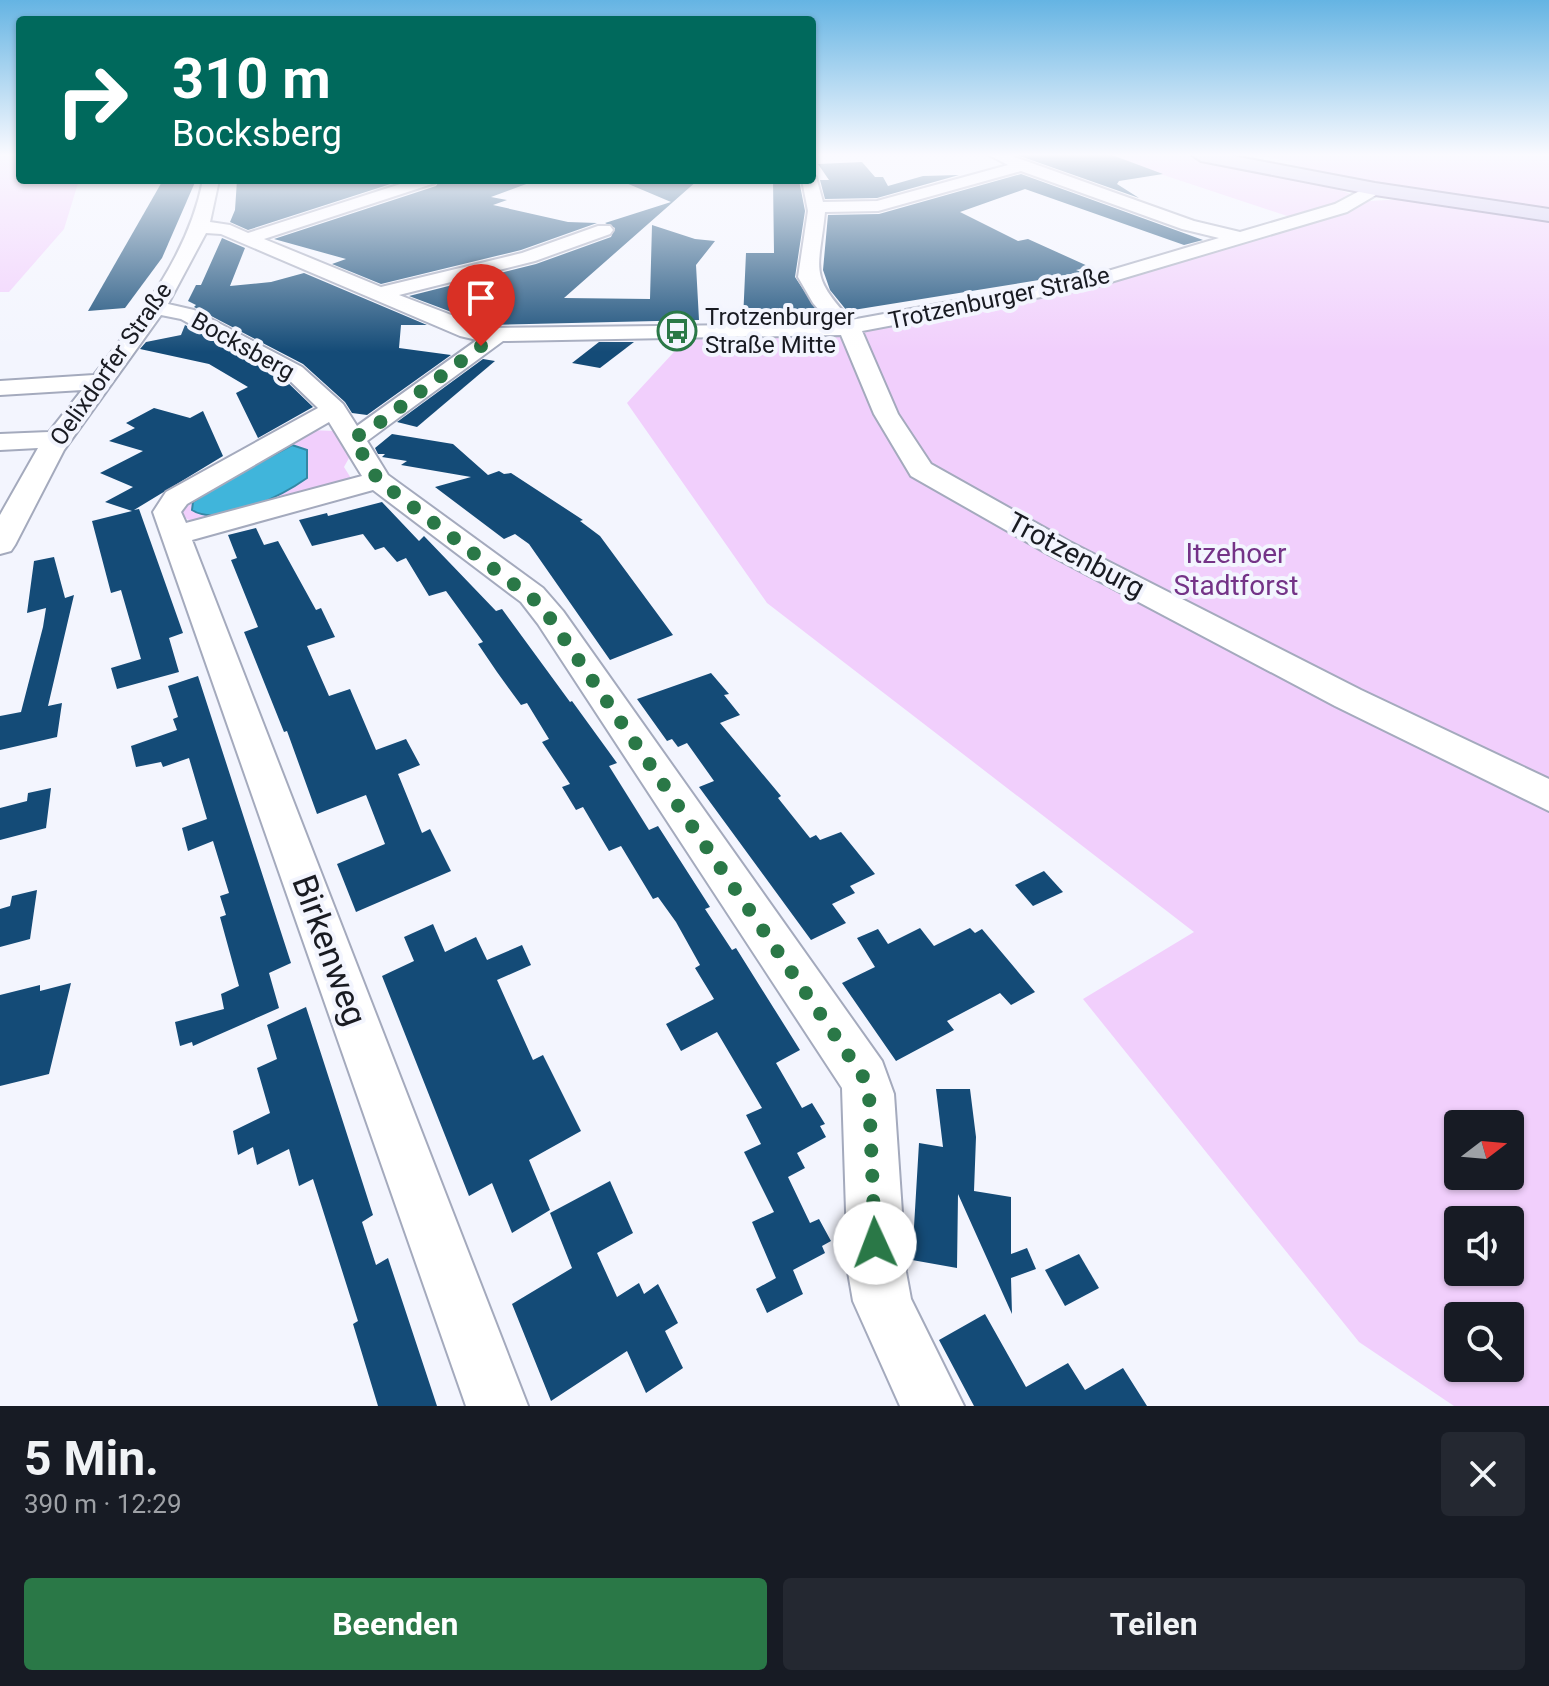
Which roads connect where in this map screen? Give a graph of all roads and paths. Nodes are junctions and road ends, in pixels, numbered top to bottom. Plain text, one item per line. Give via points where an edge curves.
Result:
1 (201, 221) edge
2 (304, 221) edge
3 (814, 221) edge
4 (1175, 221) edge
5 (1297, 221) edge
6 (1188, 225) junction
7 (199, 227) junction
8 (604, 230) dead end
9 (1239, 237) junction
10 (247, 239) junction
11 (1218, 244) junction
12 (378, 294) junction
13 (154, 308) junction
14 (845, 329) junction
15 (495, 337) junction
16 (99, 382) junction
17 (0, 388) edge
18 (343, 423) junction
19 (57, 440) junction
20 (0, 442) edge
21 (378, 480) junction
22 (176, 535) junction
23 (0, 545) edge
24 (1549, 796) edge
25 (489, 1393) edge
26 (933, 1406) edge

1 - 7 street, Oelixdorfer Straße
2 - 10 street
3 - 14 street, Trotzenburg via 808,277
4 - 6 street
5 - 9 street, Trotzenburger Straße
6 - 9 street
6 - 11 street
7 - 10 street, Trotzenburger Straße via 224,229
7 - 13 street, Oelixdorfer Straße
8 - 12 street via 528,257
9 - 11 street, Trotzenburger Straße
10 - 12 street, Trotzenburger Straße
11 - 14 street, Trotzenburger Straße via 1094,281
12 - 15 street, Trotzenburger Straße
13 - 16 street, Oelixdorfer Straße
13 - 18 street, Bocksberg via 187,314 281,364 309,383
14 - 15 street, Trotzenburger Straße
14 - 24 street, Trotzenburg via 854,336 886,414 921,470 1059,548
15 - 18 street via 371,429
16 - 17 street
16 - 19 street, Oelixdorfer Straße
18 - 21 street, Bocksberg
18 - 22 street, Birkenweg via 176,498 167,512
19 - 20 street
19 - 23 street, Oelixdorfer Straße
21 - 22 street
21 - 26 street, Bocksberg via 541,605 864,1078 882,1301
22 - 25 street, Birkenweg

